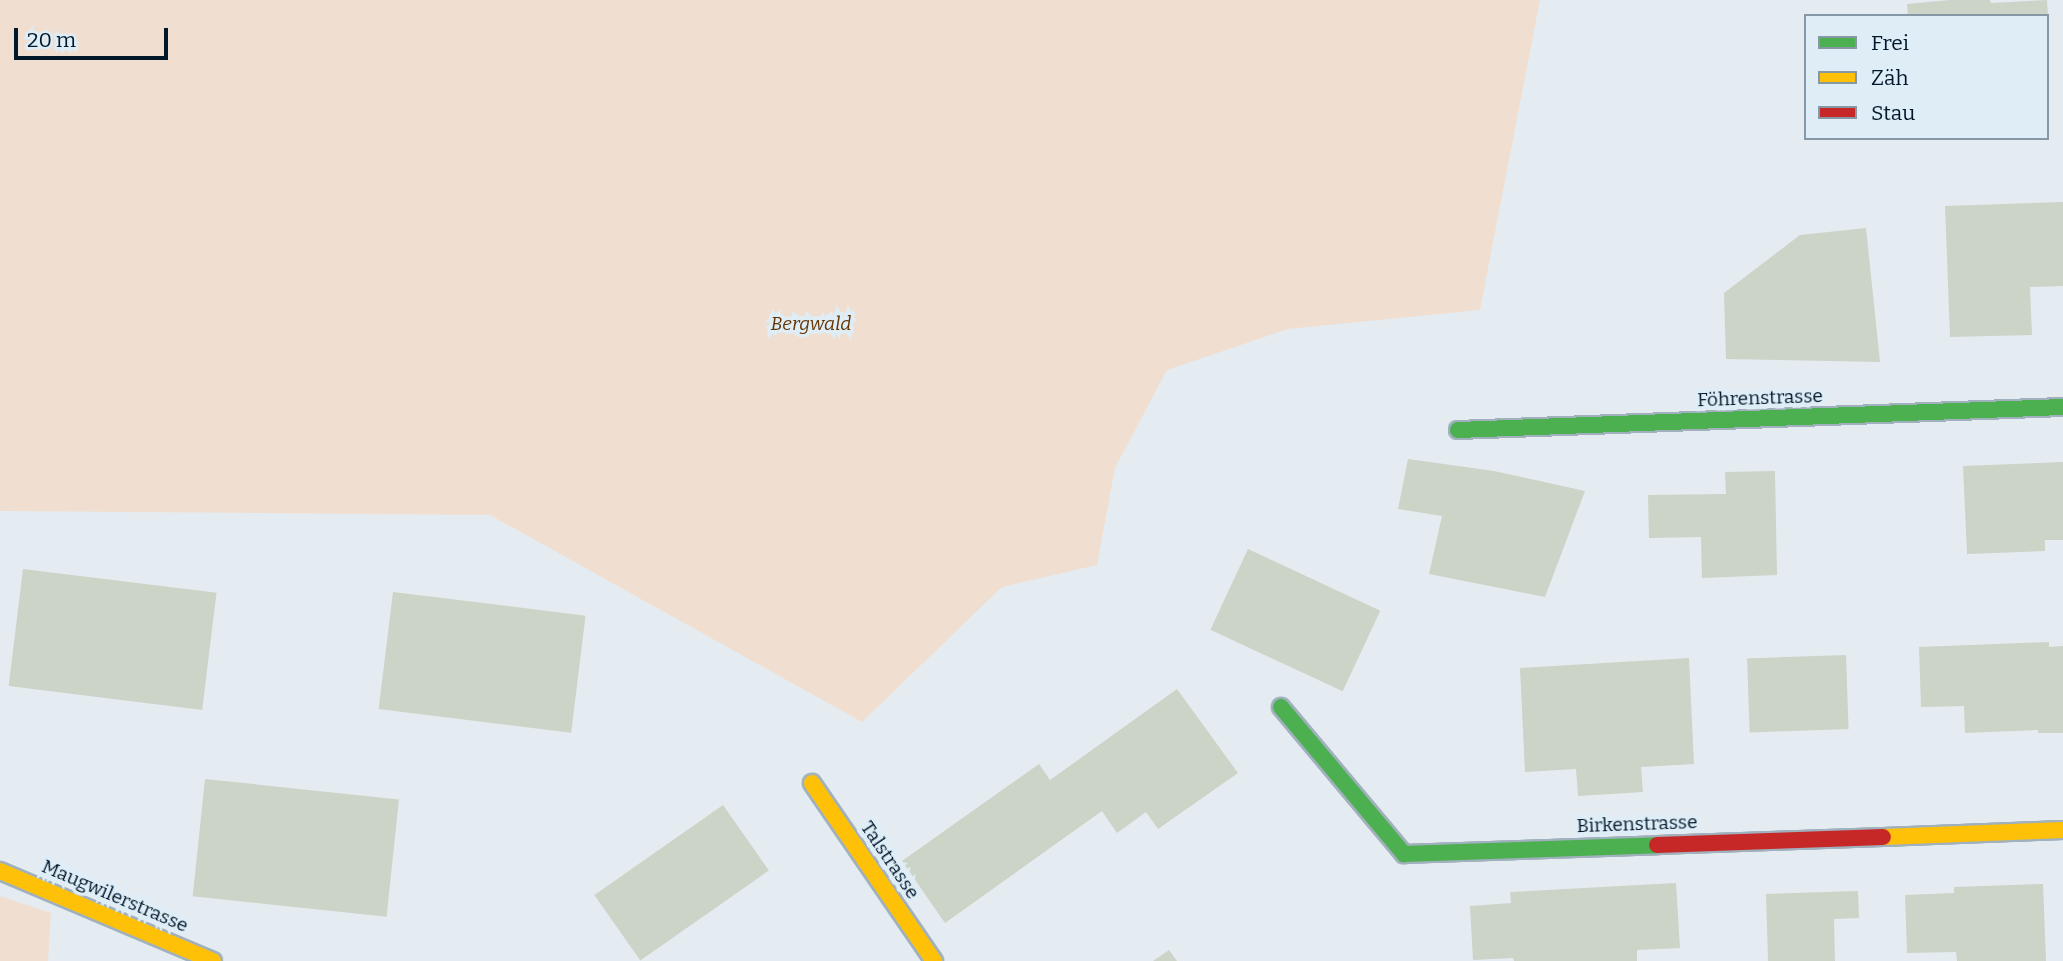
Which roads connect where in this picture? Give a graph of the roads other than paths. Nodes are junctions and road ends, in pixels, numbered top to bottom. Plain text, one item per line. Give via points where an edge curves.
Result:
1 (2063, 407) edge
2 (1458, 430) dead end
3 (1281, 707) dead end
4 (812, 783) dead end
5 (2063, 830) edge
6 (0, 871) edge
7 (213, 961) edge
8 (934, 961) edge

1 - 2 street, Föhrenstrasse
3 - 5 street, Birkenstrasse via 1404,854
4 - 8 street, Talstrasse
6 - 7 street, Maugwilerstrasse

